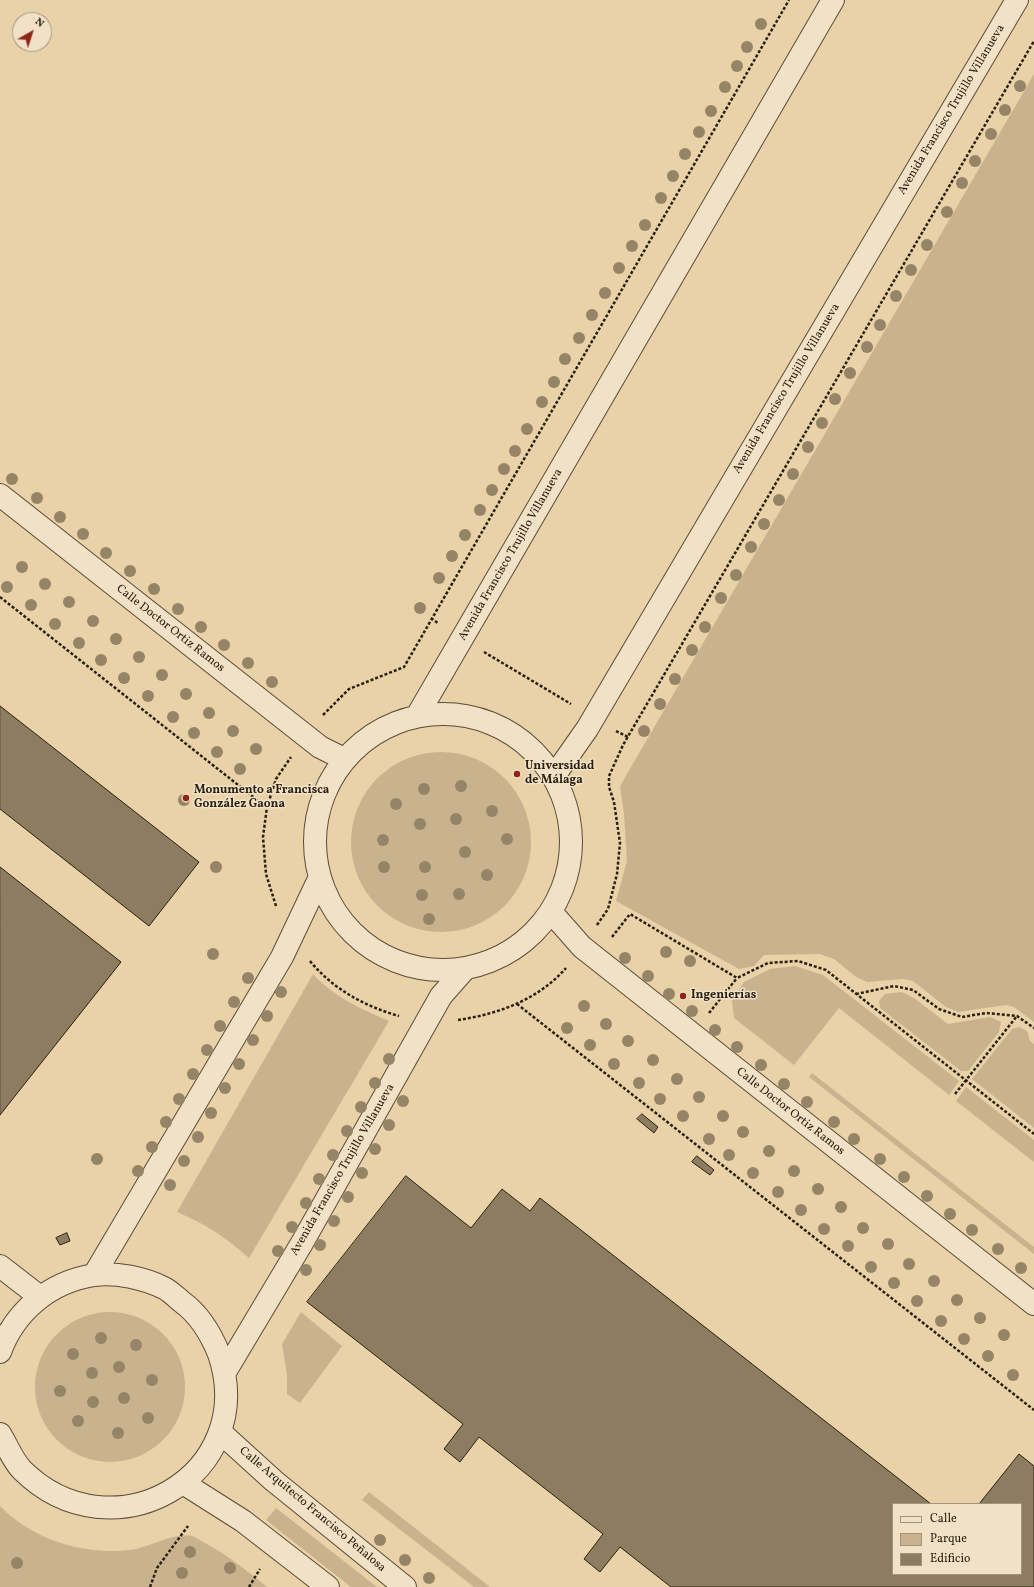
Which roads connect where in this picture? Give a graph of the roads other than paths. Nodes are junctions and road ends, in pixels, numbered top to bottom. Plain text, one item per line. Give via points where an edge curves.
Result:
1 (833, 0) edge
2 (1017, 0) edge
3 (0, 495) edge
4 (417, 716) junction
5 (344, 759) junction
6 (554, 776) junction
7 (319, 879) junction
8 (552, 913) junction
9 (464, 970) junction
10 (0, 1266) edge
11 (94, 1275) junction
12 (40, 1297) junction
13 (1034, 1304) edge
14 (2, 1339) edge
15 (225, 1372) junction
16 (220, 1432) junction
17 (0, 1434) edge
18 (183, 1483) junction
19 (328, 1587) edge
20 (405, 1587) edge

1 - 4 street, Avenida Francisco Trujillo Villanueva
2 - 6 street, Avenida Francisco Trujillo Villanueva via 594,717
3 - 5 street, Calle Doctor Ortiz Ramos via 320,747
4 - 5 street via 376,731
4 - 6 street via 457,714 495,724 528,746
5 - 7 street via 322,796 314,837
6 - 8 street via 568,809 572,845 567,881
7 - 9 street via 335,913 359,941 391,960 427,970
7 - 11 street via 292,938
8 - 9 street via 528,940 498,959
8 - 13 street, Calle Doctor Ortiz Ramos via 582,948
9 - 15 street, Avenida Francisco Trujillo Villanueva via 441,996 302,1243
10 - 12 street
11 - 12 street via 66,1283
11 - 15 street via 130,1277 164,1288 192,1309 213,1338
12 - 14 street via 21,1314
15 - 16 street via 226,1402
16 - 18 street via 205,1460
16 - 20 street, Calle Arquitecto Francisco Peñalosa via 274,1481
17 - 18 street via 21,1469 48,1492 82,1506 117,1509 152,1501
18 - 19 street via 243,1521

